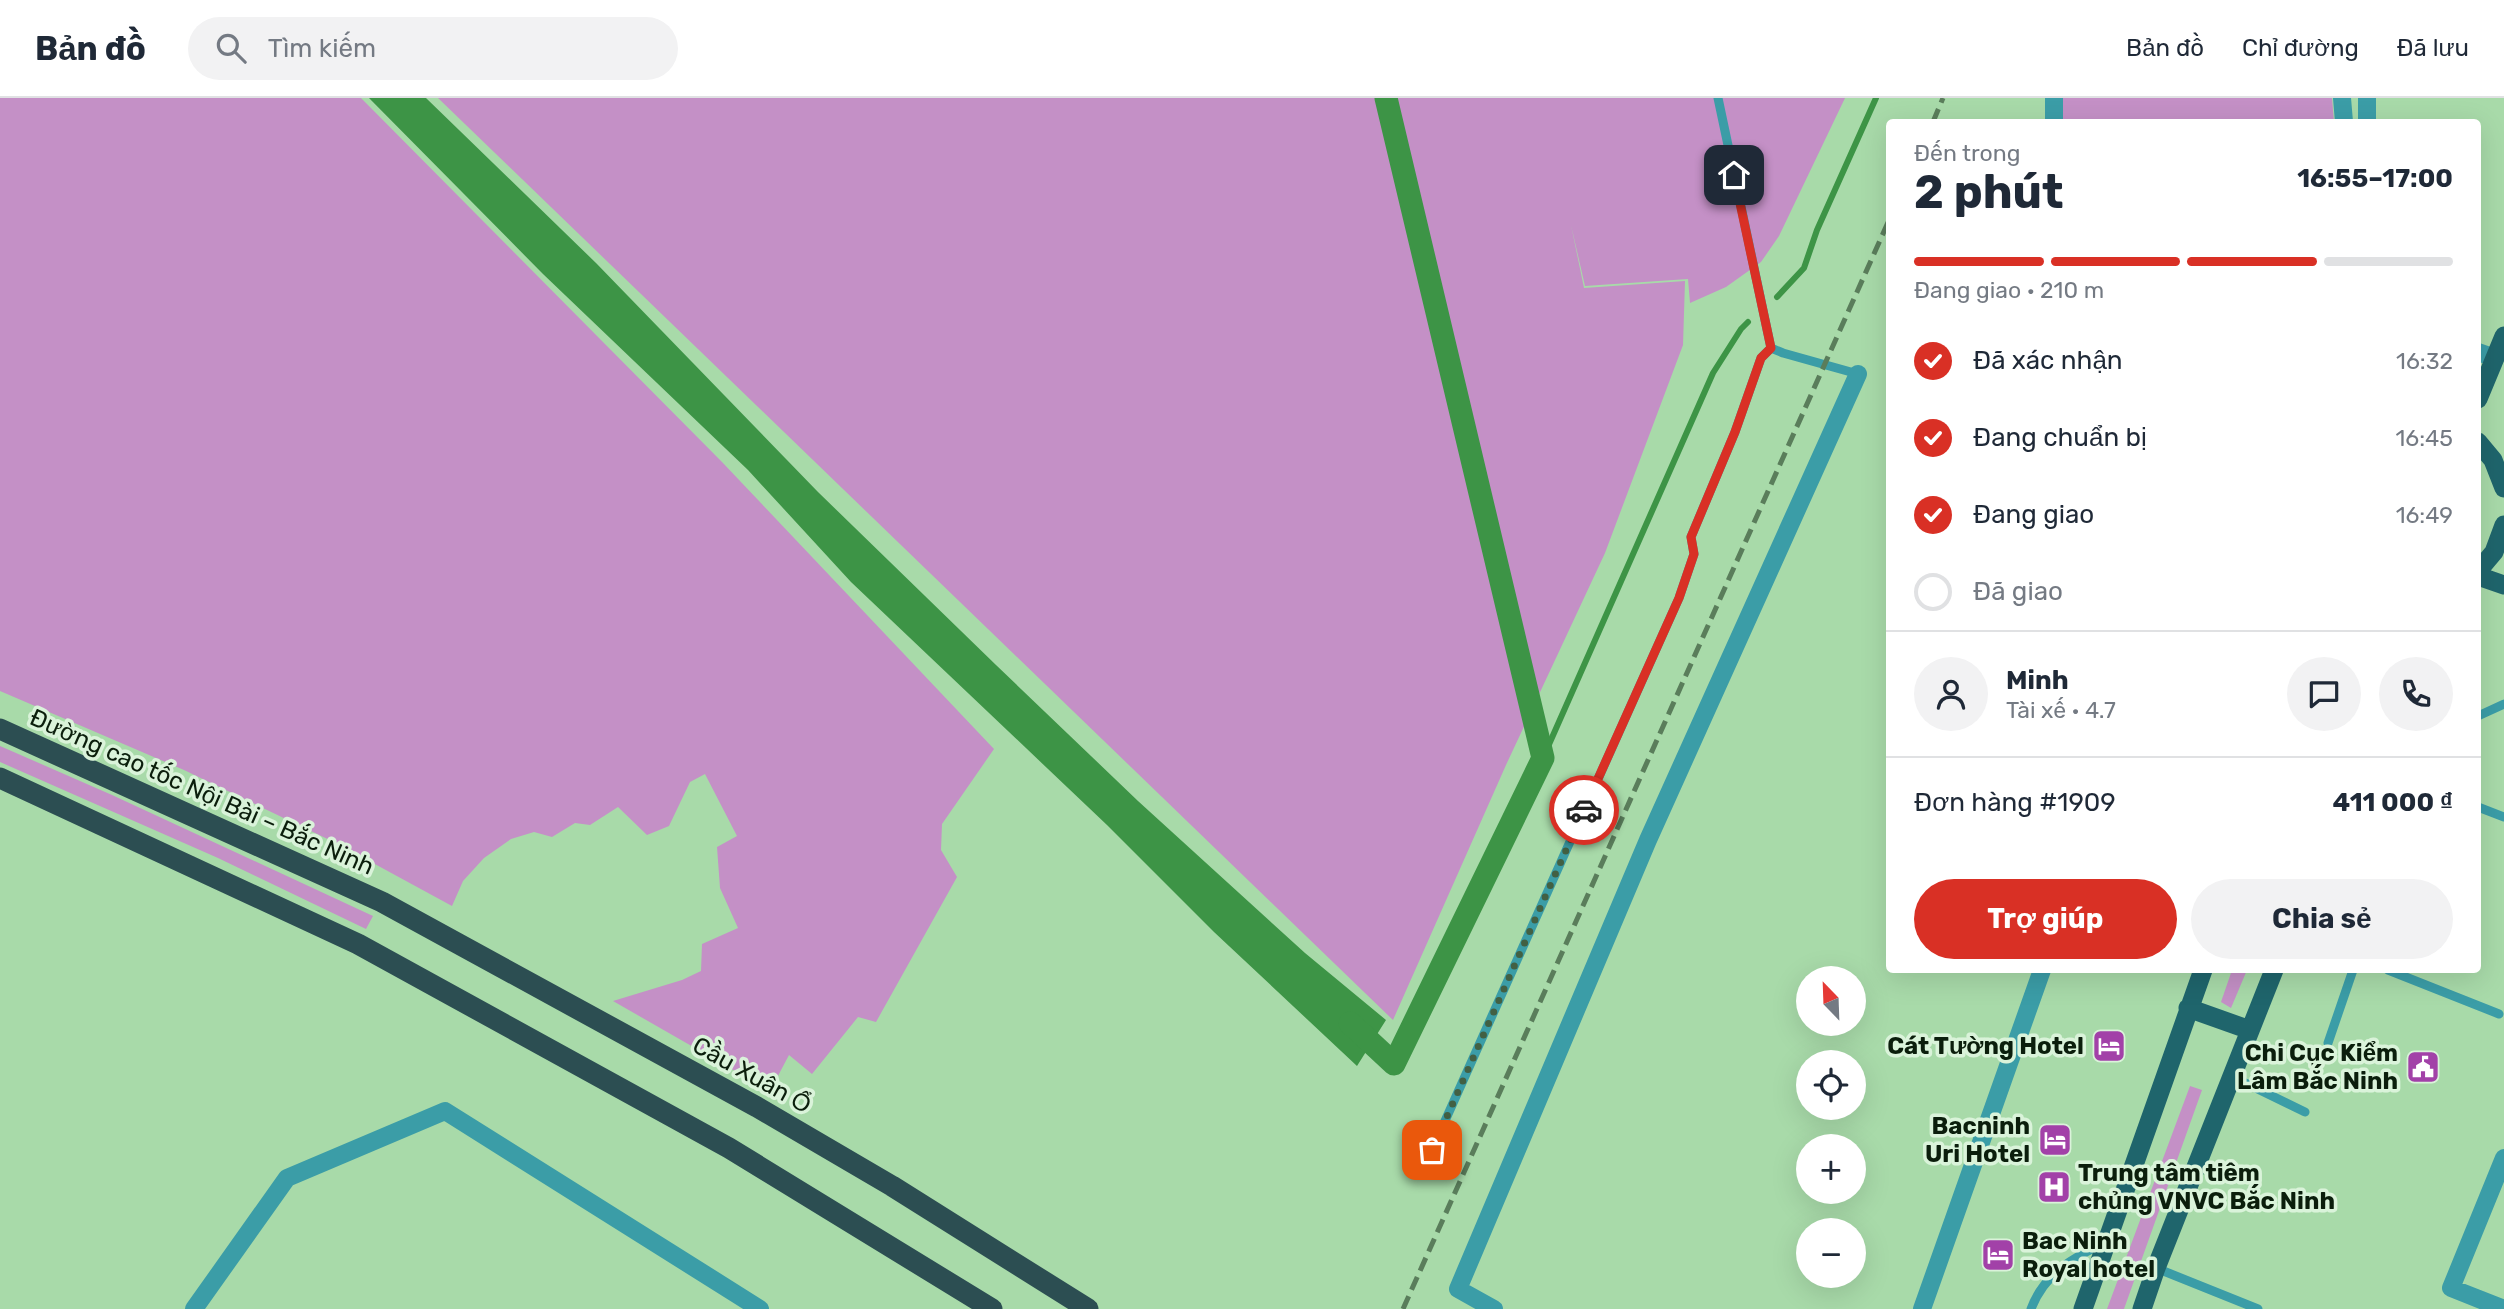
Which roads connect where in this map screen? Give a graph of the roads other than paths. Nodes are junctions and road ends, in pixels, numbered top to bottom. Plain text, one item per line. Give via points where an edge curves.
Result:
1 (1717, 98) edge
2 (2053, 98) edge
3 (2342, 98) edge
4 (2367, 98) edge
5 (2054, 119) edge
6 (2344, 119) edge
7 (2367, 119) edge
8 (2504, 336) edge
9 (1771, 348) junction
10 (2486, 355) edge
11 (1858, 374) joint
12 (2481, 382) edge
13 (2481, 446) edge
14 (2504, 488) edge
15 (2504, 525) edge
16 (2481, 567) edge
17 (2481, 577) edge
18 (2504, 585) edge
19 (2504, 704) edge
20 (2481, 715) edge
21 (0, 729) edge
22 (0, 778) edge
23 (2481, 808) edge
24 (2504, 817) edge
25 (382, 902) joint
26 (2041, 973) edge
27 (2202, 973) edge
28 (2273, 973) edge
29 (2352, 973) edge
30 (2396, 973) edge
31 (2188, 1008) junction
32 (2499, 1014) dead end
33 (2250, 1030) junction
34 (2328, 1043) dead end
35 (2231, 1076) junction
36 (2305, 1112) dead end
37 (1432, 1150) dead end
38 (2504, 1158) edge
39 (2106, 1242) junction
40 (2156, 1268) junction
41 (2236, 1305) edge
42 (2504, 1308) edge
43 (194, 1309) edge
44 (760, 1309) edge
45 (992, 1309) edge
46 (1088, 1309) edge
47 (1494, 1309) edge
48 (1922, 1309) edge
49 (2031, 1309) edge
50 (2083, 1309) edge
51 (2142, 1309) edge
52 (2258, 1309) edge

1 - 9 lane
2 - 5 street
3 - 6 street
4 - 7 street
8 - 10 main road
9 - 11 lane
9 - 37 lane via 1761,358 1691,537 1694,554 1679,598
10 - 12 main road
11 - 47 street via 1648,840 1458,1289
13 - 14 main road via 2493,460
15 - 16 main road via 2494,552
17 - 18 main road
19 - 20 lane
21 - 25 highway, Đường cao tốc Nội Bài – Bắc Ninh
22 - 45 highway via 358,944 729,1148
23 - 24 lane
25 - 46 highway, Cầu Xuân Ổ via 757,1107
26 - 48 street
27 - 31 main road
28 - 33 main road
29 - 34 lane
30 - 32 lane
31 - 33 main road
31 - 39 main road
33 - 35 main road
35 - 36 lane
35 - 40 main road
38 - 42 street via 2451,1288
39 - 49 lane via 2056,1270
39 - 50 main road
40 - 41 lane
40 - 51 main road
41 - 52 lane
43 - 44 street via 286,1178 445,1111

